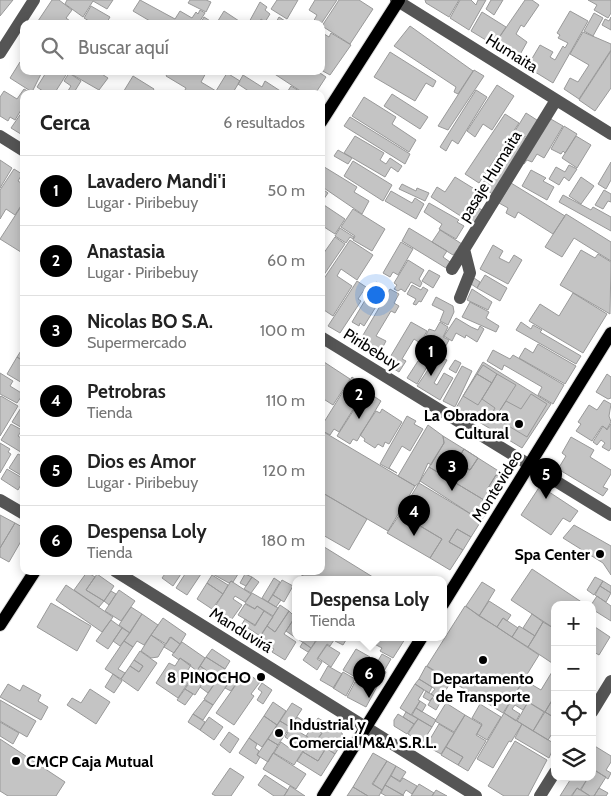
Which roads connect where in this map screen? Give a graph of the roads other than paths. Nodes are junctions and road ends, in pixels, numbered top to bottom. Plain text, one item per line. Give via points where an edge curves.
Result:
1 (34, 0) edge
2 (398, 0) edge
3 (21, 20) edge
4 (20, 22) edge
5 (0, 53) edge
6 (556, 100) junction
7 (325, 116) edge
8 (611, 134) edge
9 (0, 136) edge
10 (20, 148) edge
11 (464, 248) junction
12 (452, 269) dead end
13 (460, 298) dead end
14 (611, 334) edge
15 (325, 339) edge
16 (529, 465) junction
17 (0, 500) edge
18 (20, 512) edge
19 (611, 515) edge
20 (32, 575) edge
21 (121, 575) edge
22 (447, 598) edge
23 (0, 625) edge
24 (420, 641) edge
25 (611, 682) edge
26 (596, 706) edge
27 (366, 727) junction
28 (551, 778) edge
29 (323, 796) edge
30 (476, 796) edge
31 (540, 796) edge

1 - 3 street
2 - 6 street, Humaita
2 - 7 main road
4 - 5 street
6 - 8 street, Humaita
6 - 11 street, pasaje Humaita
9 - 10 street
11 - 12 street, pasaje Humaita
11 - 13 street via 470,273
14 - 16 main road, Montevideo
15 - 16 street, Piribebuy
16 - 19 street, Piribebuy
16 - 22 main road, Montevideo
17 - 18 street
20 - 23 main road
21 - 27 street, Manduvirá
24 - 27 main road
25 - 26 street
27 - 29 main road
27 - 30 street, Manduvirá
28 - 31 street

